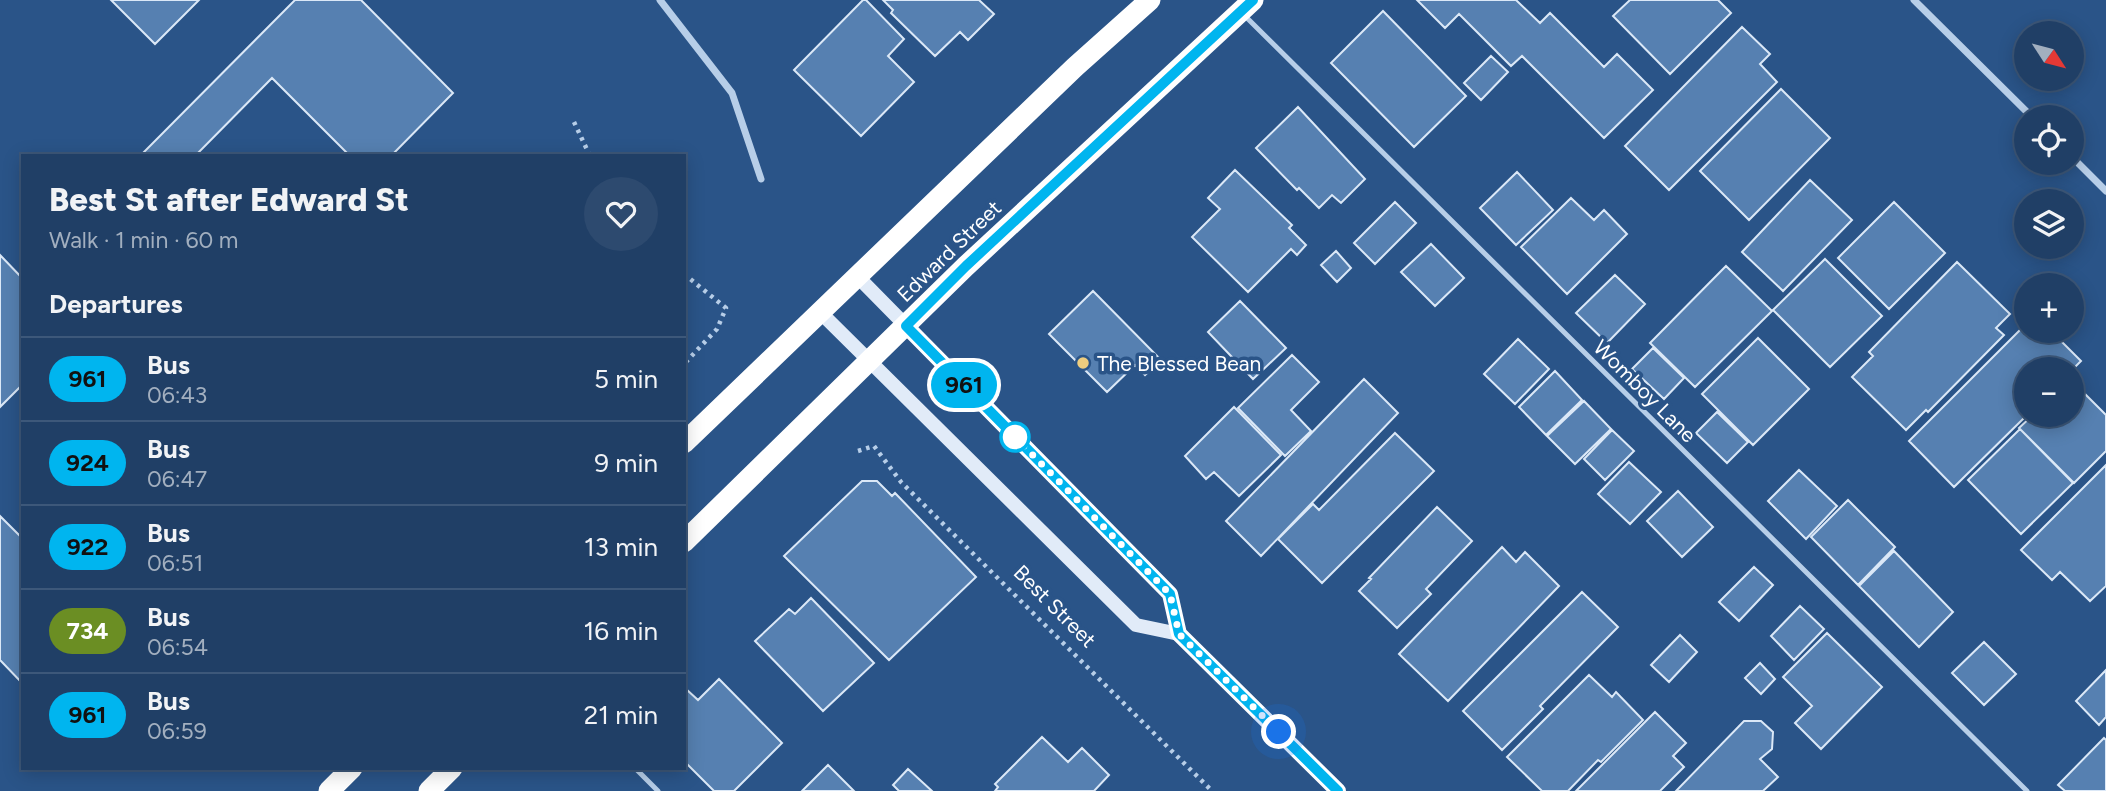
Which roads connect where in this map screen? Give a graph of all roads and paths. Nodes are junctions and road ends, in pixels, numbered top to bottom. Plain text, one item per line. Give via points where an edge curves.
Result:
1 (660, 0) edge
2 (1150, 0) edge
3 (1913, 0) edge
4 (1247, 6) edge
5 (2020, 105) edge
6 (574, 122) dead end
7 (589, 154) edge
8 (2084, 169) edge
9 (761, 179) dead end
10 (2106, 191) edge
11 (686, 276) edge
12 (858, 277) junction
13 (820, 312) junction
14 (906, 326) junction
15 (870, 361) junction
16 (686, 362) edge
17 (686, 441) edge
18 (858, 451) dead end
19 (686, 540) edge
20 (1179, 634) junction
21 (350, 770) edge
22 (450, 770) edge
23 (637, 770) edge
24 (329, 791) edge
25 (429, 791) edge
26 (658, 791) edge
27 (1212, 791) edge
28 (1338, 791) edge
29 (2027, 791) edge

1 - 9 street via 732,93
2 - 12 highway
3 - 5 street
4 - 14 highway, Edward Street
4 - 29 lane, Womboy Lane
6 - 7 path
8 - 10 street
11 - 16 path via 726,307 717,329
12 - 13 highway
12 - 14 street
13 - 15 street, Best Street
13 - 17 highway
14 - 15 highway, Edward Street
14 - 20 street via 1170,594
15 - 19 highway, Edward Street
15 - 20 street, Best Street via 1136,625
18 - 27 path, Best Street via 874,446 901,482
20 - 28 street
21 - 24 highway
22 - 25 highway
23 - 26 lane

